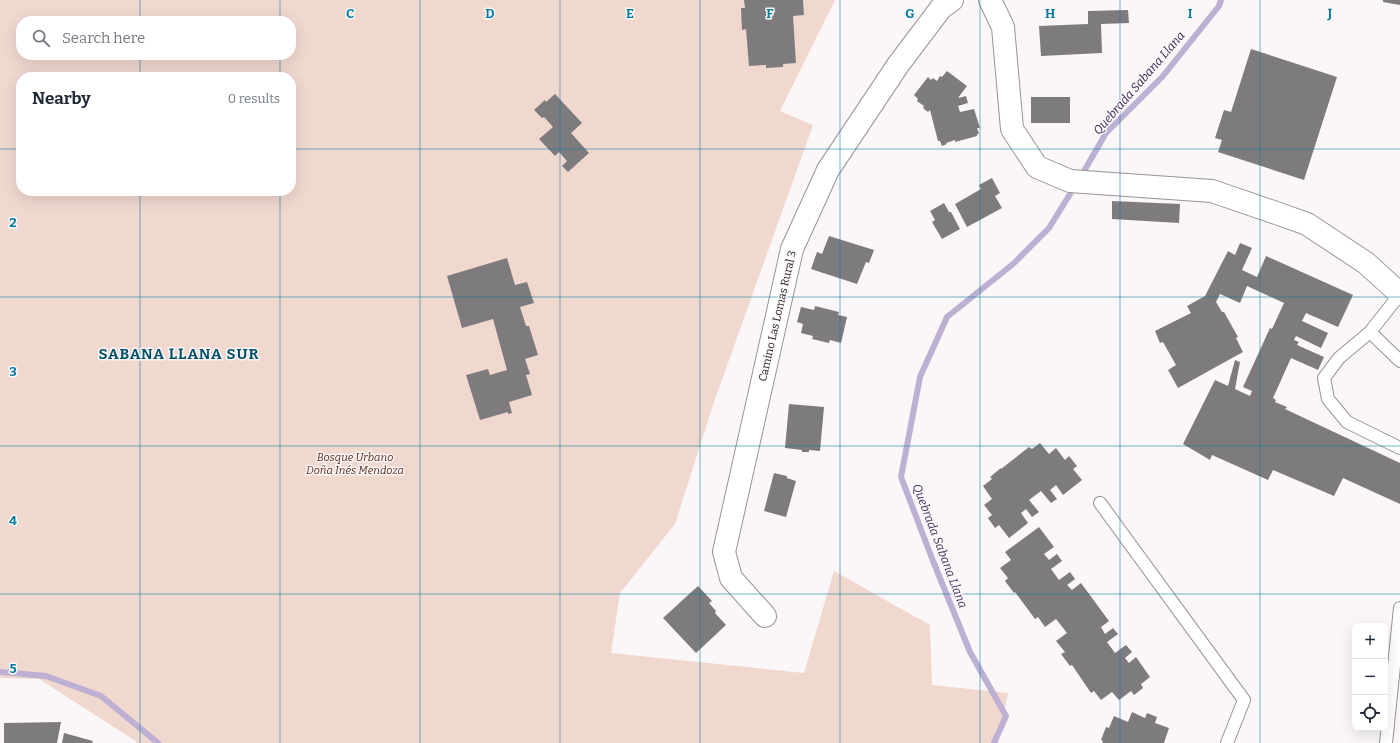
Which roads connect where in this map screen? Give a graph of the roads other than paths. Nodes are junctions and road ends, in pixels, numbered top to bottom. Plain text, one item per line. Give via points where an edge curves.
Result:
1 (952, 0) edge
2 (990, 0) edge
3 (1400, 294) edge
4 (1370, 332) junction
5 (1400, 361) edge
6 (1400, 448) edge
7 (1100, 503) dead end
8 (1400, 608) edge
9 (765, 616) dead end
10 (1227, 743) edge
11 (1386, 743) edge

1 - 9 street, Camino Las Lomas Rural 3 via 941,8 898,65 828,170 792,249 724,552 731,578
2 - 3 street via 1003,27 1012,129 1037,167 1070,181 1212,191 1307,224 1366,262
3 - 4 lane
4 - 5 lane
4 - 6 lane via 1339,358 1324,378 1328,399 1347,422
7 - 10 lane via 1244,700
8 - 11 lane

